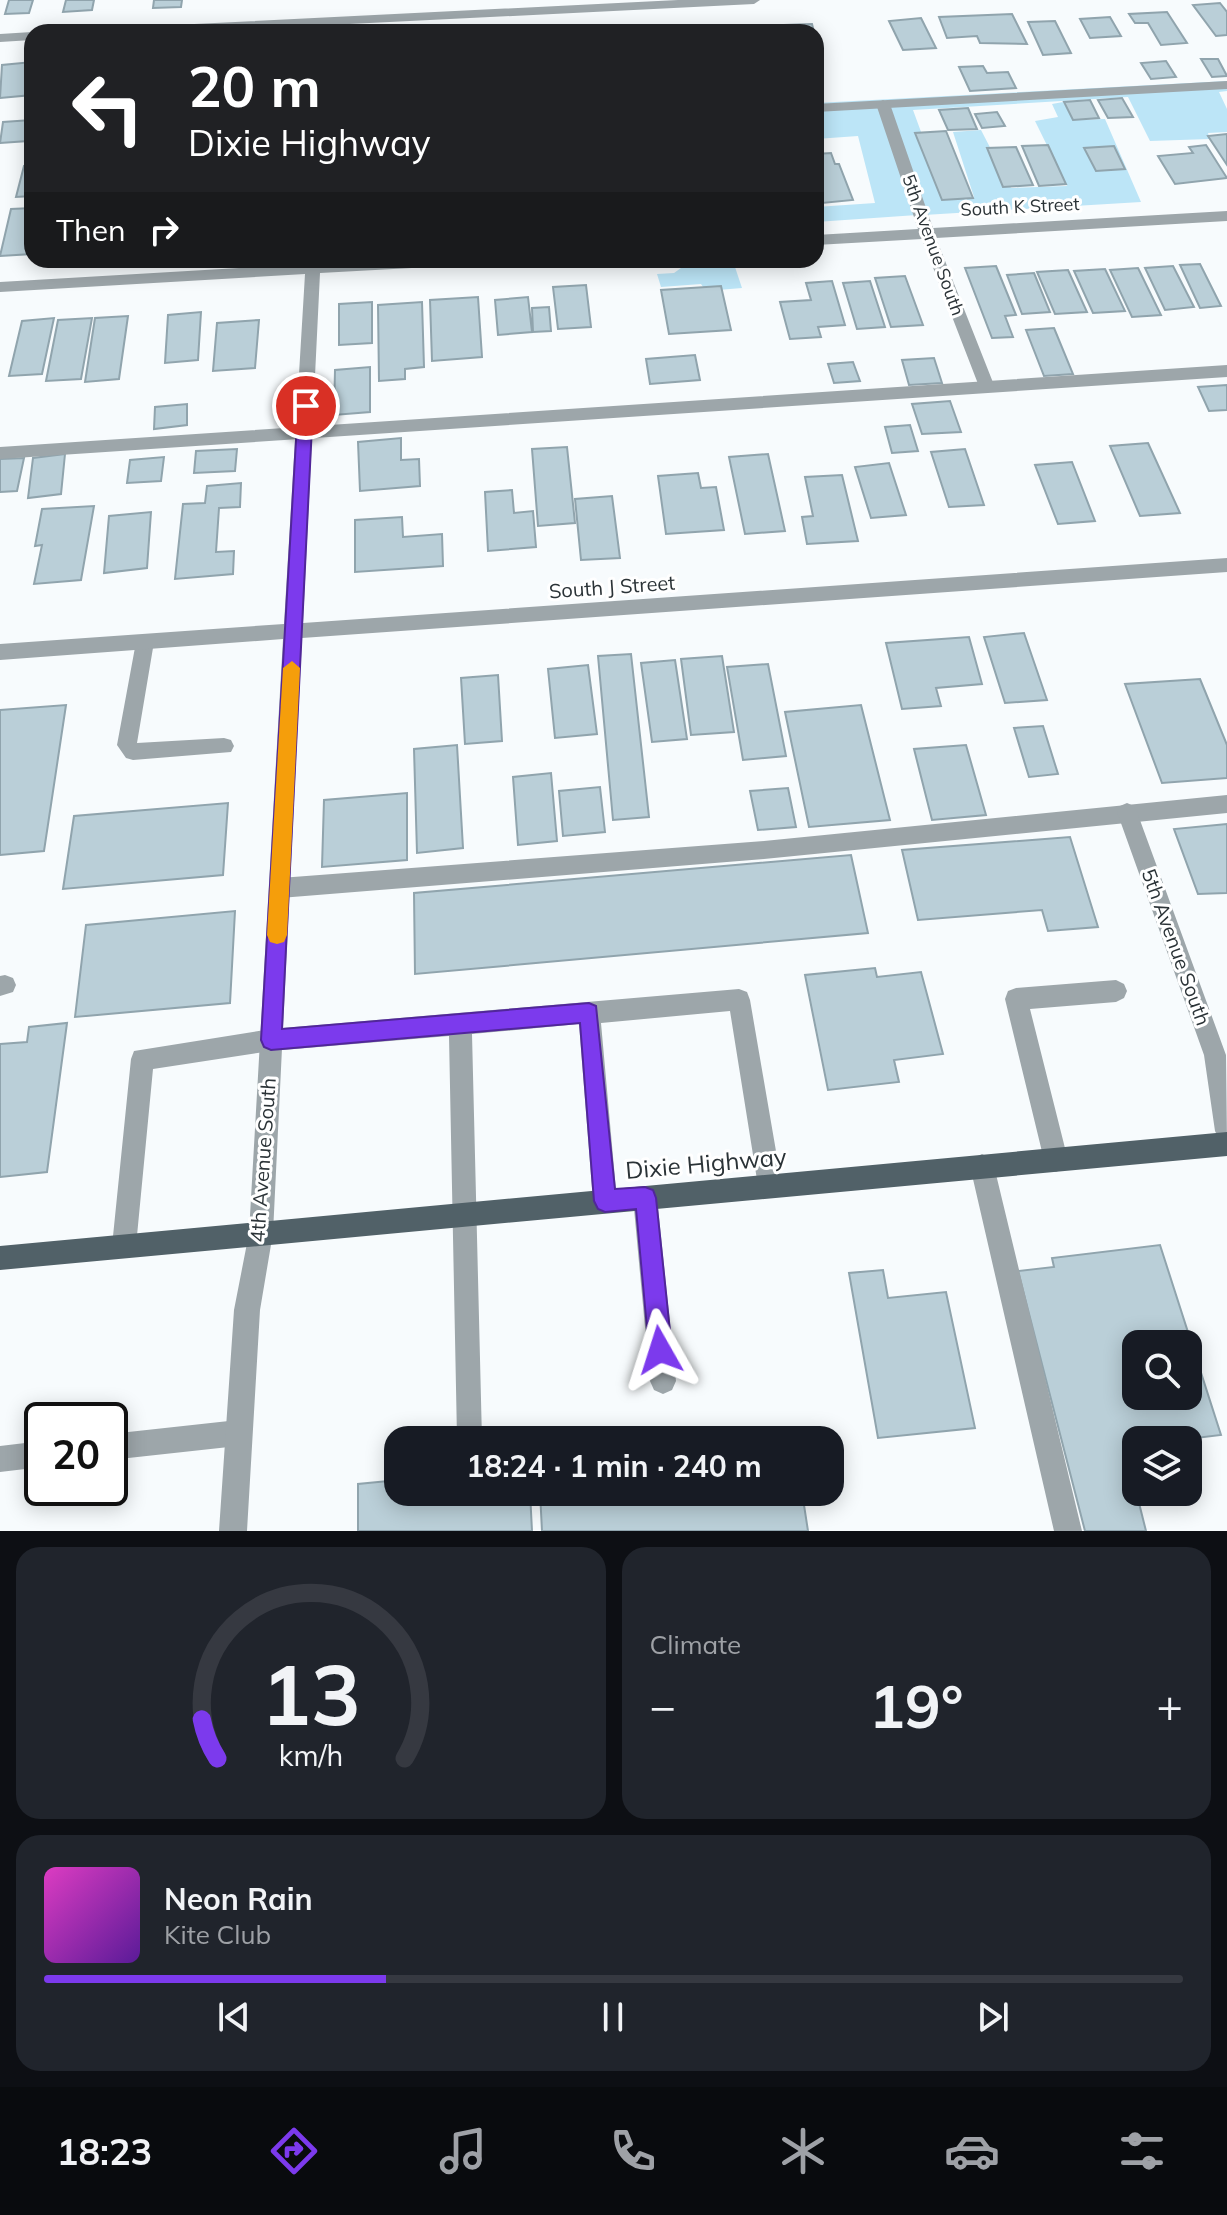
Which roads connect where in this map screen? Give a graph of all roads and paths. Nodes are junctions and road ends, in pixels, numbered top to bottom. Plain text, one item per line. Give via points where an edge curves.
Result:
1 (754, 0) edge
2 (325, 21) edge
3 (267, 24) edge
4 (24, 36) edge
5 (0, 38) edge
6 (1227, 85) edge
7 (883, 104) junction
8 (824, 108) edge
9 (1227, 216) edge
10 (927, 233) junction
11 (824, 239) edge
12 (259, 268) edge
13 (313, 268) edge
14 (0, 287) edge
15 (1227, 371) edge
16 (986, 385) junction
17 (304, 434) junction
18 (0, 453) edge
19 (1227, 565) edge
20 (294, 631) junction
21 (145, 642) junction
22 (0, 652) edge
23 (224, 746) dead end
24 (1227, 804) edge
25 (1127, 812) junction
26 (280, 888) junction
27 (1116, 991) dead end
28 (589, 1013) junction
29 (460, 1024) junction
30 (271, 1040) junction
31 (1227, 1131) edge
32 (1227, 1144) edge
33 (1056, 1160) junction
34 (982, 1166) junction
35 (770, 1186) junction
36 (645, 1198) junction
37 (605, 1201) junction
38 (465, 1214) junction
39 (261, 1233) junction
40 (124, 1246) junction
41 (0, 1258) edge
42 (663, 1381) dead end
43 (470, 1426) edge
44 (238, 1433) junction
45 (128, 1445) edge
46 (24, 1456) edge
47 (0, 1459) edge
48 (233, 1531) edge
49 (1068, 1531) edge

1 - 2 street
2 - 3 street
4 - 5 street
6 - 7 street
7 - 8 street
7 - 10 street, 5th Avenue South
9 - 10 street, South K Street
10 - 11 street, South K Street
10 - 16 street, 5th Avenue South
12 - 14 street
13 - 17 street, 4th Avenue South
15 - 16 street
16 - 17 street
17 - 18 street
17 - 20 street, 4th Avenue South
19 - 20 street, South J Street
20 - 21 street, South J Street
20 - 26 street, 4th Avenue South
21 - 22 street, South J Street
21 - 23 street via 130,750
24 - 25 street
25 - 26 street via 778,849
25 - 31 street, 5th Avenue South via 1215,1055
26 - 30 street, 4th Avenue South
27 - 33 street via 1016,999
28 - 29 street
28 - 35 street via 739,1000
28 - 37 street
29 - 30 street
29 - 38 street
30 - 39 street, 4th Avenue South
30 - 40 street via 142,1059
32 - 33 main road, Dixie Highway
33 - 34 main road, Dixie Highway
34 - 35 main road, Dixie Highway
34 - 49 street
35 - 36 main road, Dixie Highway
36 - 37 main road, Dixie Highway
36 - 42 street
37 - 38 main road, Dixie Highway
38 - 39 main road, Dixie Highway
38 - 43 street
39 - 40 main road, Dixie Highway
39 - 44 street, 4th Avenue South via 247,1310
40 - 41 main road, Dixie Highway
44 - 45 street
44 - 48 street, 4th Avenue South
46 - 47 street

